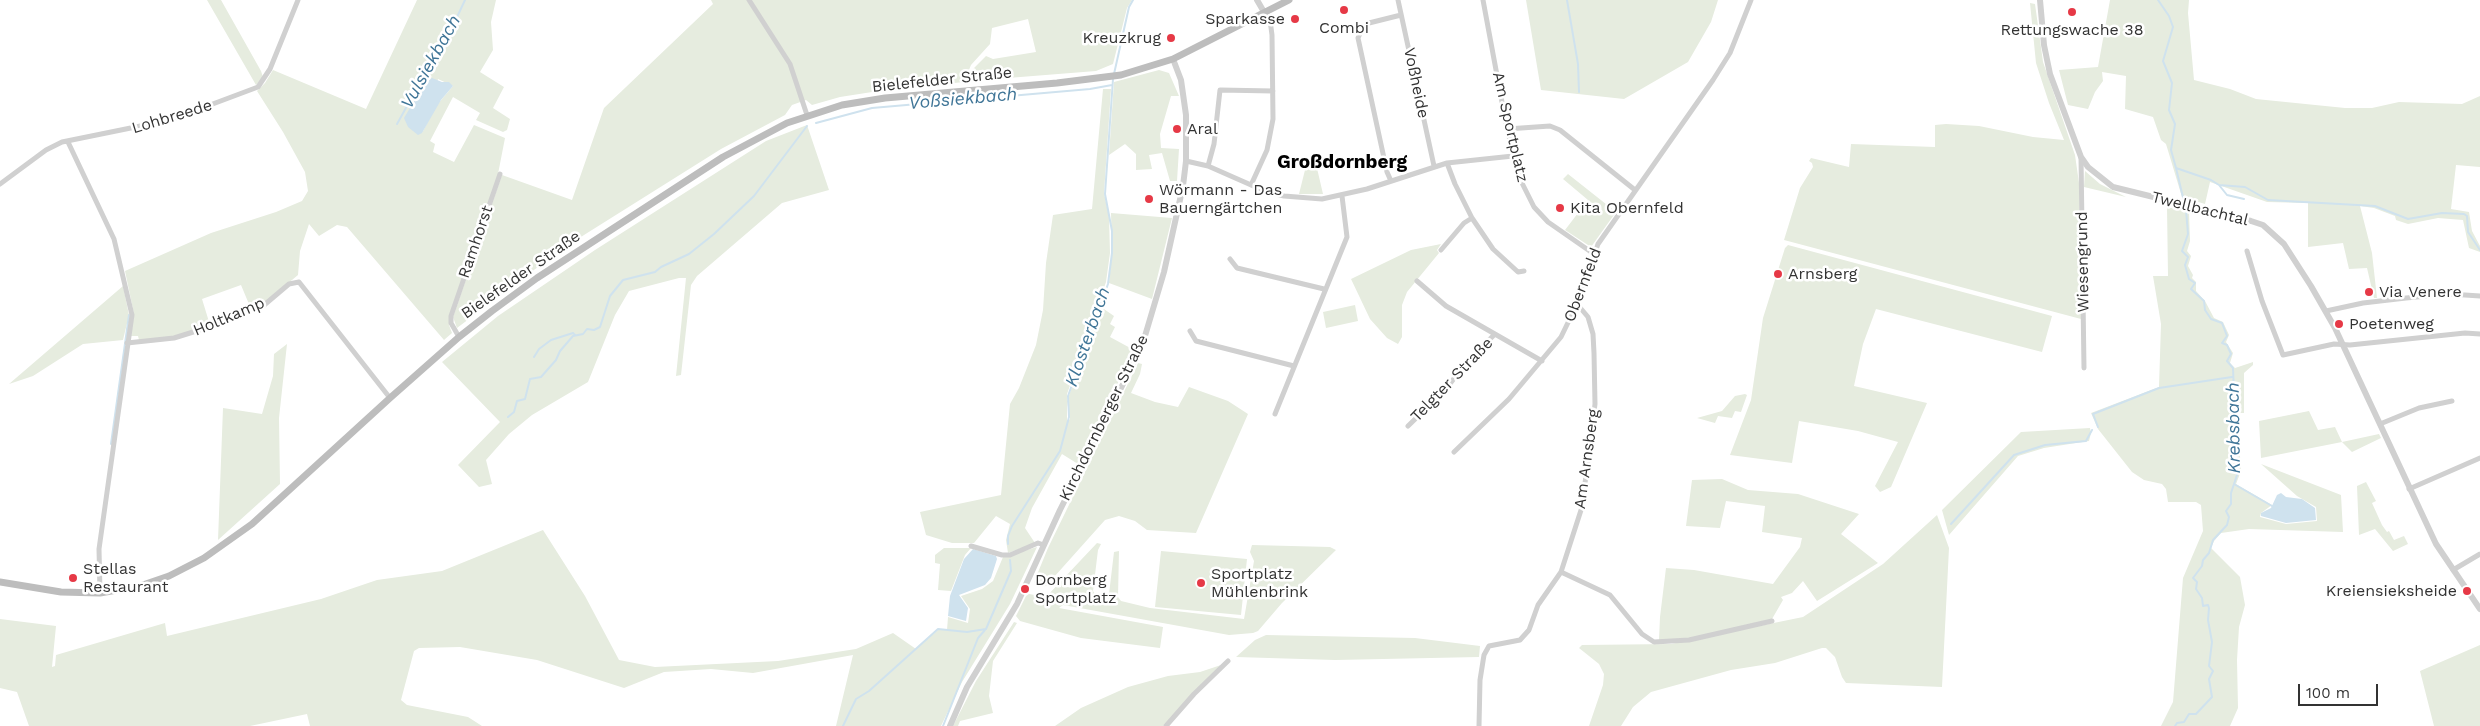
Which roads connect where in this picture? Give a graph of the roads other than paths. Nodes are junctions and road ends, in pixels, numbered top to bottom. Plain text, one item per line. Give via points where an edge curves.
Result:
1 (298, 0) edge
2 (749, 0) edge
3 (1257, 0) edge
4 (1289, 0) edge
5 (1398, 0) edge
6 (1483, 0) edge
7 (1752, 0) edge
8 (2040, 0) edge
9 (1265, 12) junction
10 (1401, 15) junction
11 (1174, 59) junction
12 (1272, 91) junction
13 (807, 115) junction
14 (1508, 129) junction
15 (68, 142) junction
16 (1513, 156) junction
17 (2081, 157) junction
18 (1186, 161) junction
19 (1447, 163) junction
20 (1208, 166) junction
21 (1434, 166) junction
22 (500, 174) dead end
23 (1391, 181) junction
24 (0, 184) edge
25 (1251, 186) junction
26 (1635, 190) junction
27 (1342, 196) junction
28 (1472, 218) junction
29 (1441, 250) dead end
30 (2247, 251) dead end
31 (1594, 254) junction
32 (1230, 259) dead end
33 (1524, 271) dead end
34 (1417, 281) dead end
35 (1324, 289) junction
36 (2480, 296) edge
37 (1577, 304) junction
38 (2326, 312) junction
39 (1190, 331) dead end
40 (1495, 334) junction
41 (2480, 334) edge
42 (459, 337) junction
43 (127, 343) junction
44 (2342, 344) junction
45 (1542, 362) junction
46 (1294, 366) junction
47 (2084, 368) dead end
48 (390, 398) junction
49 (2452, 401) dead end
50 (1275, 414) dead end
51 (2380, 424) junction
52 (1408, 426) dead end
53 (1454, 452) dead end
54 (2480, 458) edge
55 (2409, 489) junction
56 (1044, 545) junction
57 (971, 546) dead end
58 (2480, 554) edge
59 (2453, 570) junction
60 (1561, 572) junction
61 (0, 582) edge
62 (100, 593) junction
63 (2480, 609) edge
64 (1772, 620) dead end
65 (1228, 662) dead end
66 (950, 726) edge
67 (1166, 726) edge
68 (1479, 726) edge

1 - 15 street, Lohbreede via 270,69 258,87 170,120
2 - 13 street via 790,64
3 - 9 street
4 - 9 main road, Bielefelder Straße
5 - 10 street, Voßheide
6 - 14 street, Am Sportplatz
7 - 26 street, Obernfeld via 1730,52 1713,80
8 - 17 street, Twellbachtal via 2050,74
9 - 11 main road, Bielefelder Straße
9 - 12 street via 1272,29
10 - 21 street, Voßheide
10 - 23 street via 1369,23 1360,31 1358,38
11 - 13 main road, Bielefelder Straße via 1113,76 885,98
11 - 18 street, Kirchdornberger Straße via 1186,115
12 - 20 street via 1220,90
12 - 25 street via 1273,119 1267,150
13 - 42 main road, Bielefelder Straße via 723,157 537,278
14 - 16 street, Am Sportplatz
14 - 26 street via 1550,126 1560,130
15 - 24 street, Lohbreede via 46,150
15 - 43 street via 116,245 132,315
16 - 19 street
16 - 31 street, Am Sportplatz via 1521,181 1540,215
17 - 38 street, Twellbachtal via 2095,175 2113,187 2251,221 2274,234 2292,255
17 - 47 street, Wiesengrund
18 - 20 street
18 - 56 street, Kirchdornberger Straße via 1179,213 1142,346
19 - 21 street
19 - 28 street
20 - 25 street
21 - 23 street
22 - 42 street, Ramhorst via 451,316
23 - 27 street
25 - 27 street via 1303,199
26 - 31 street, Obernfeld
27 - 35 street via 1347,237
28 - 29 street
28 - 33 street via 1493,249 1518,272
30 - 44 street via 2283,355
31 - 37 street, Obernfeld
32 - 35 street via 1237,268
34 - 40 street, Telgter Straße via 1446,306
35 - 46 street
36 - 38 street via 2450,294 2363,304
37 - 45 street, Obernfeld via 1561,337
37 - 60 street, Am Arnsberg via 1588,318 1593,334 1594,404 1582,507
38 - 44 street, Twellbachtal
39 - 46 street via 1196,341
40 - 45 street, Telgter Straße
40 - 52 street, Telgter Straße
41 - 44 street
42 - 48 main road, Bielefelder Straße
43 - 48 street, Holtkamp via 174,338 222,323 263,306 289,284 299,282
43 - 62 street via 99,549
44 - 51 street, Twellbachtal
45 - 53 street, Obernfeld
46 - 50 street
48 - 62 main road, Bielefelder Straße via 227,543 169,576 140,586
49 - 51 street via 2419,408
51 - 55 street, Twellbachtal
54 - 55 street
55 - 59 street, Twellbachtal via 2436,544
56 - 57 street via 1038,543 1010,555
56 - 66 street, Kirchdornberger Straße via 1017,604 967,687
58 - 59 street
59 - 63 street, Twellbachtal
60 - 64 street via 1610,595 1642,634 1654,642 1689,640
60 - 68 street, Am Arnsberg via 1538,605 1524,637 1489,646 1484,655
61 - 62 main road, Bielefelder Straße via 61,592
65 - 67 street

